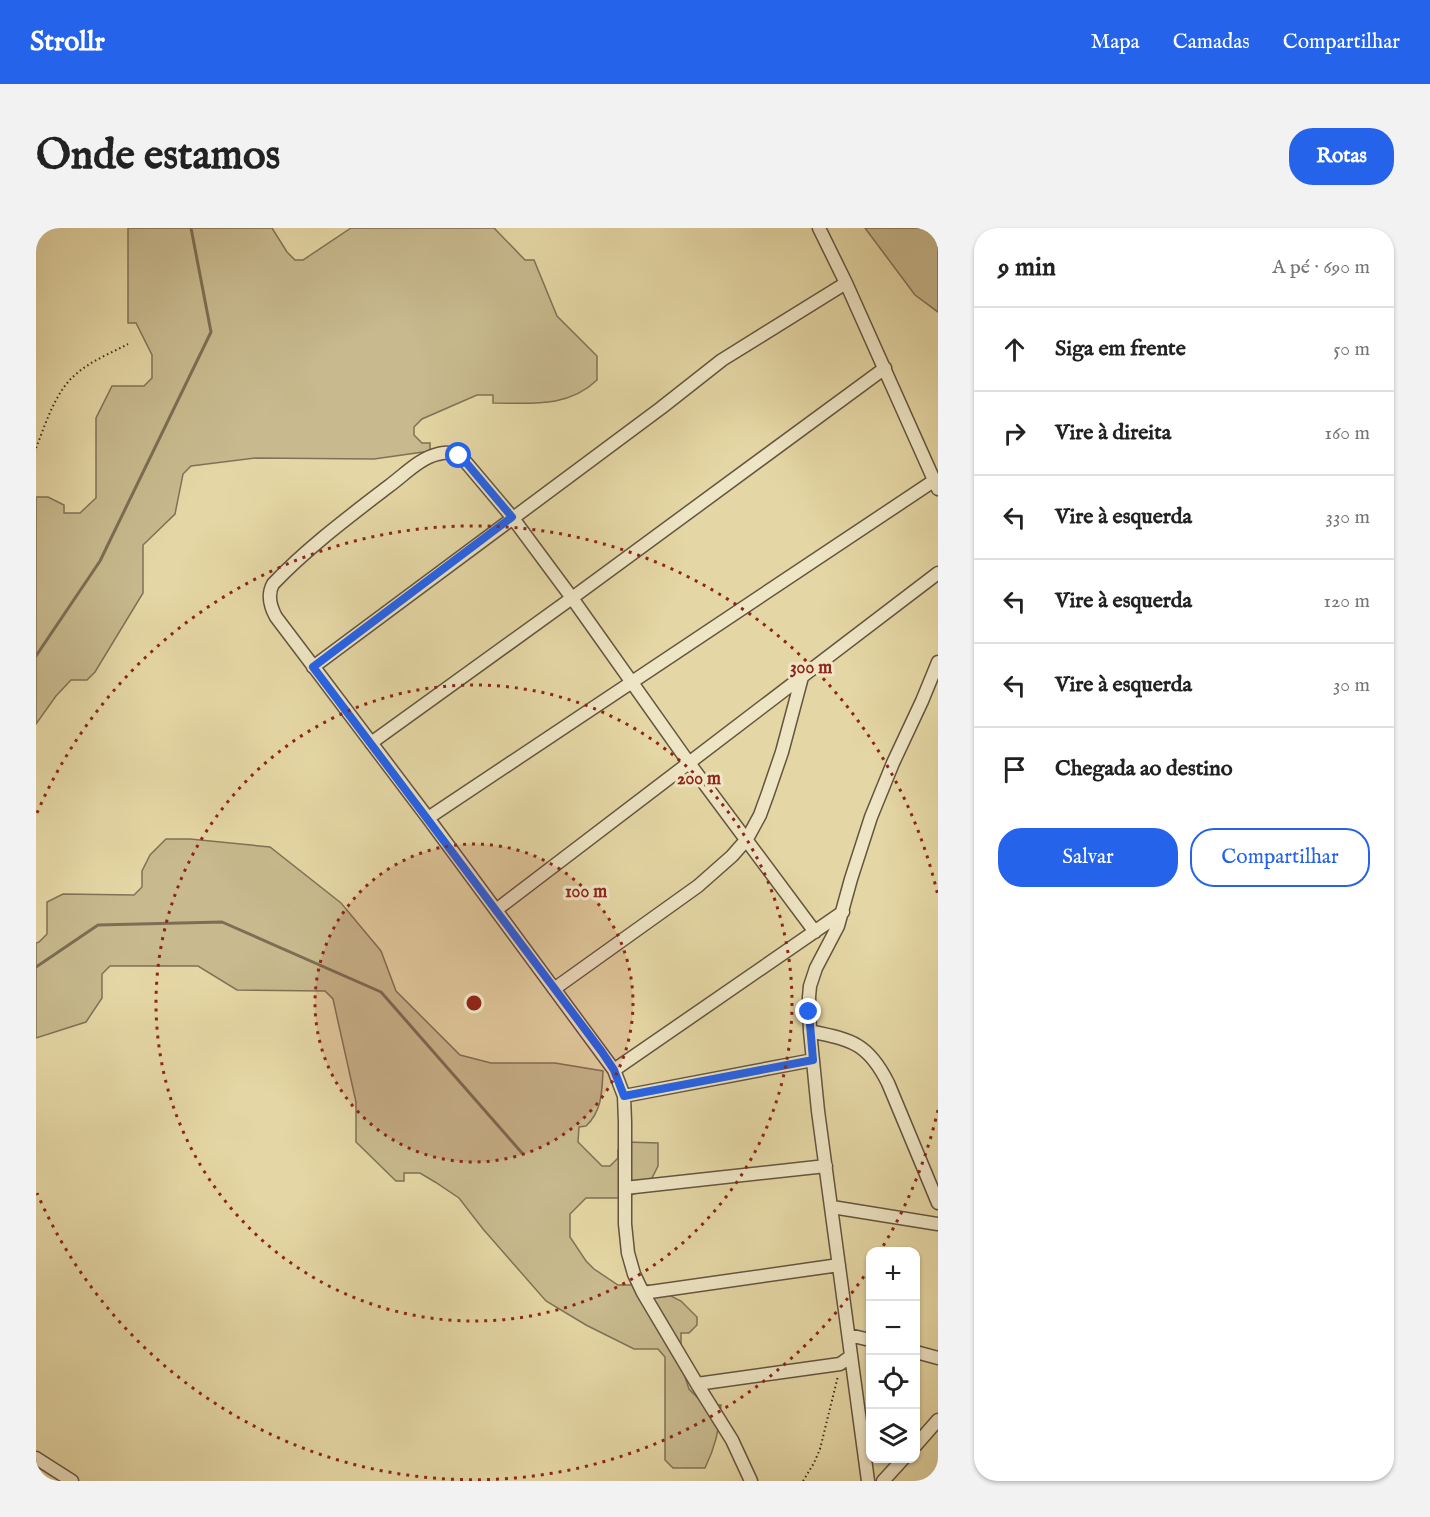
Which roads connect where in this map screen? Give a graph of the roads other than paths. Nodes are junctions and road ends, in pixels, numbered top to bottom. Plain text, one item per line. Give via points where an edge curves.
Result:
1 (819, 228) edge
2 (846, 282) junction
3 (885, 369) junction
4 (936, 484) edge
5 (512, 517) junction
6 (938, 573) edge
7 (572, 598) junction
8 (938, 662) edge
9 (313, 667) junction
10 (802, 676) junction
11 (631, 683) junction
12 (371, 743) junction
13 (689, 763) junction
14 (428, 818) junction
15 (747, 839) junction
16 (496, 910) junction
17 (843, 912) junction
18 (815, 932) junction
19 (554, 989) junction
20 (810, 1031) junction
21 (813, 1060) junction
22 (614, 1070) junction
23 (624, 1096) junction
24 (826, 1166) junction
25 (625, 1188) junction
26 (938, 1203) edge
27 (832, 1207) junction
28 (938, 1224) edge
29 (839, 1265) junction
30 (643, 1293) junction
31 (849, 1335) junction
32 (866, 1339) edge
33 (920, 1353) edge
34 (850, 1356) junction
35 (938, 1358) edge
36 (697, 1384) junction
37 (938, 1420) edge
38 (920, 1440) edge
39 (36, 1458) edge
40 (899, 1463) edge
41 (72, 1481) edge
42 (751, 1481) edge
43 (868, 1481) edge
44 (883, 1481) edge

1 - 2 street
2 - 3 street
2 - 5 street via 722,360
3 - 4 street
3 - 7 street
4 - 11 street
5 - 7 street
5 - 9 street
5 - 9 street via 459,456 440,453 420,462 306,553 271,588 272,611
6 - 10 street
7 - 11 street
7 - 12 street
8 - 17 street via 871,817
9 - 12 street
10 - 13 street
10 - 15 street via 782,752 760,815
11 - 13 street
11 - 14 street
12 - 14 street
13 - 15 street
13 - 16 street
14 - 16 street
15 - 18 street
15 - 19 street via 698,886
16 - 19 street
17 - 18 street
17 - 20 street via 813,977
18 - 22 street
19 - 22 street
20 - 21 street
20 - 26 street via 851,1041 872,1057 888,1083
21 - 23 street
21 - 24 street
22 - 23 street
23 - 25 street
24 - 25 street
24 - 27 street
25 - 30 street via 627,1243
27 - 28 street
27 - 29 street
29 - 30 street
29 - 31 street
30 - 36 street
31 - 32 street
31 - 34 street
33 - 35 street
34 - 36 street via 840,1364
34 - 43 street
36 - 42 street via 732,1440
37 - 38 street
39 - 41 street
40 - 44 street

